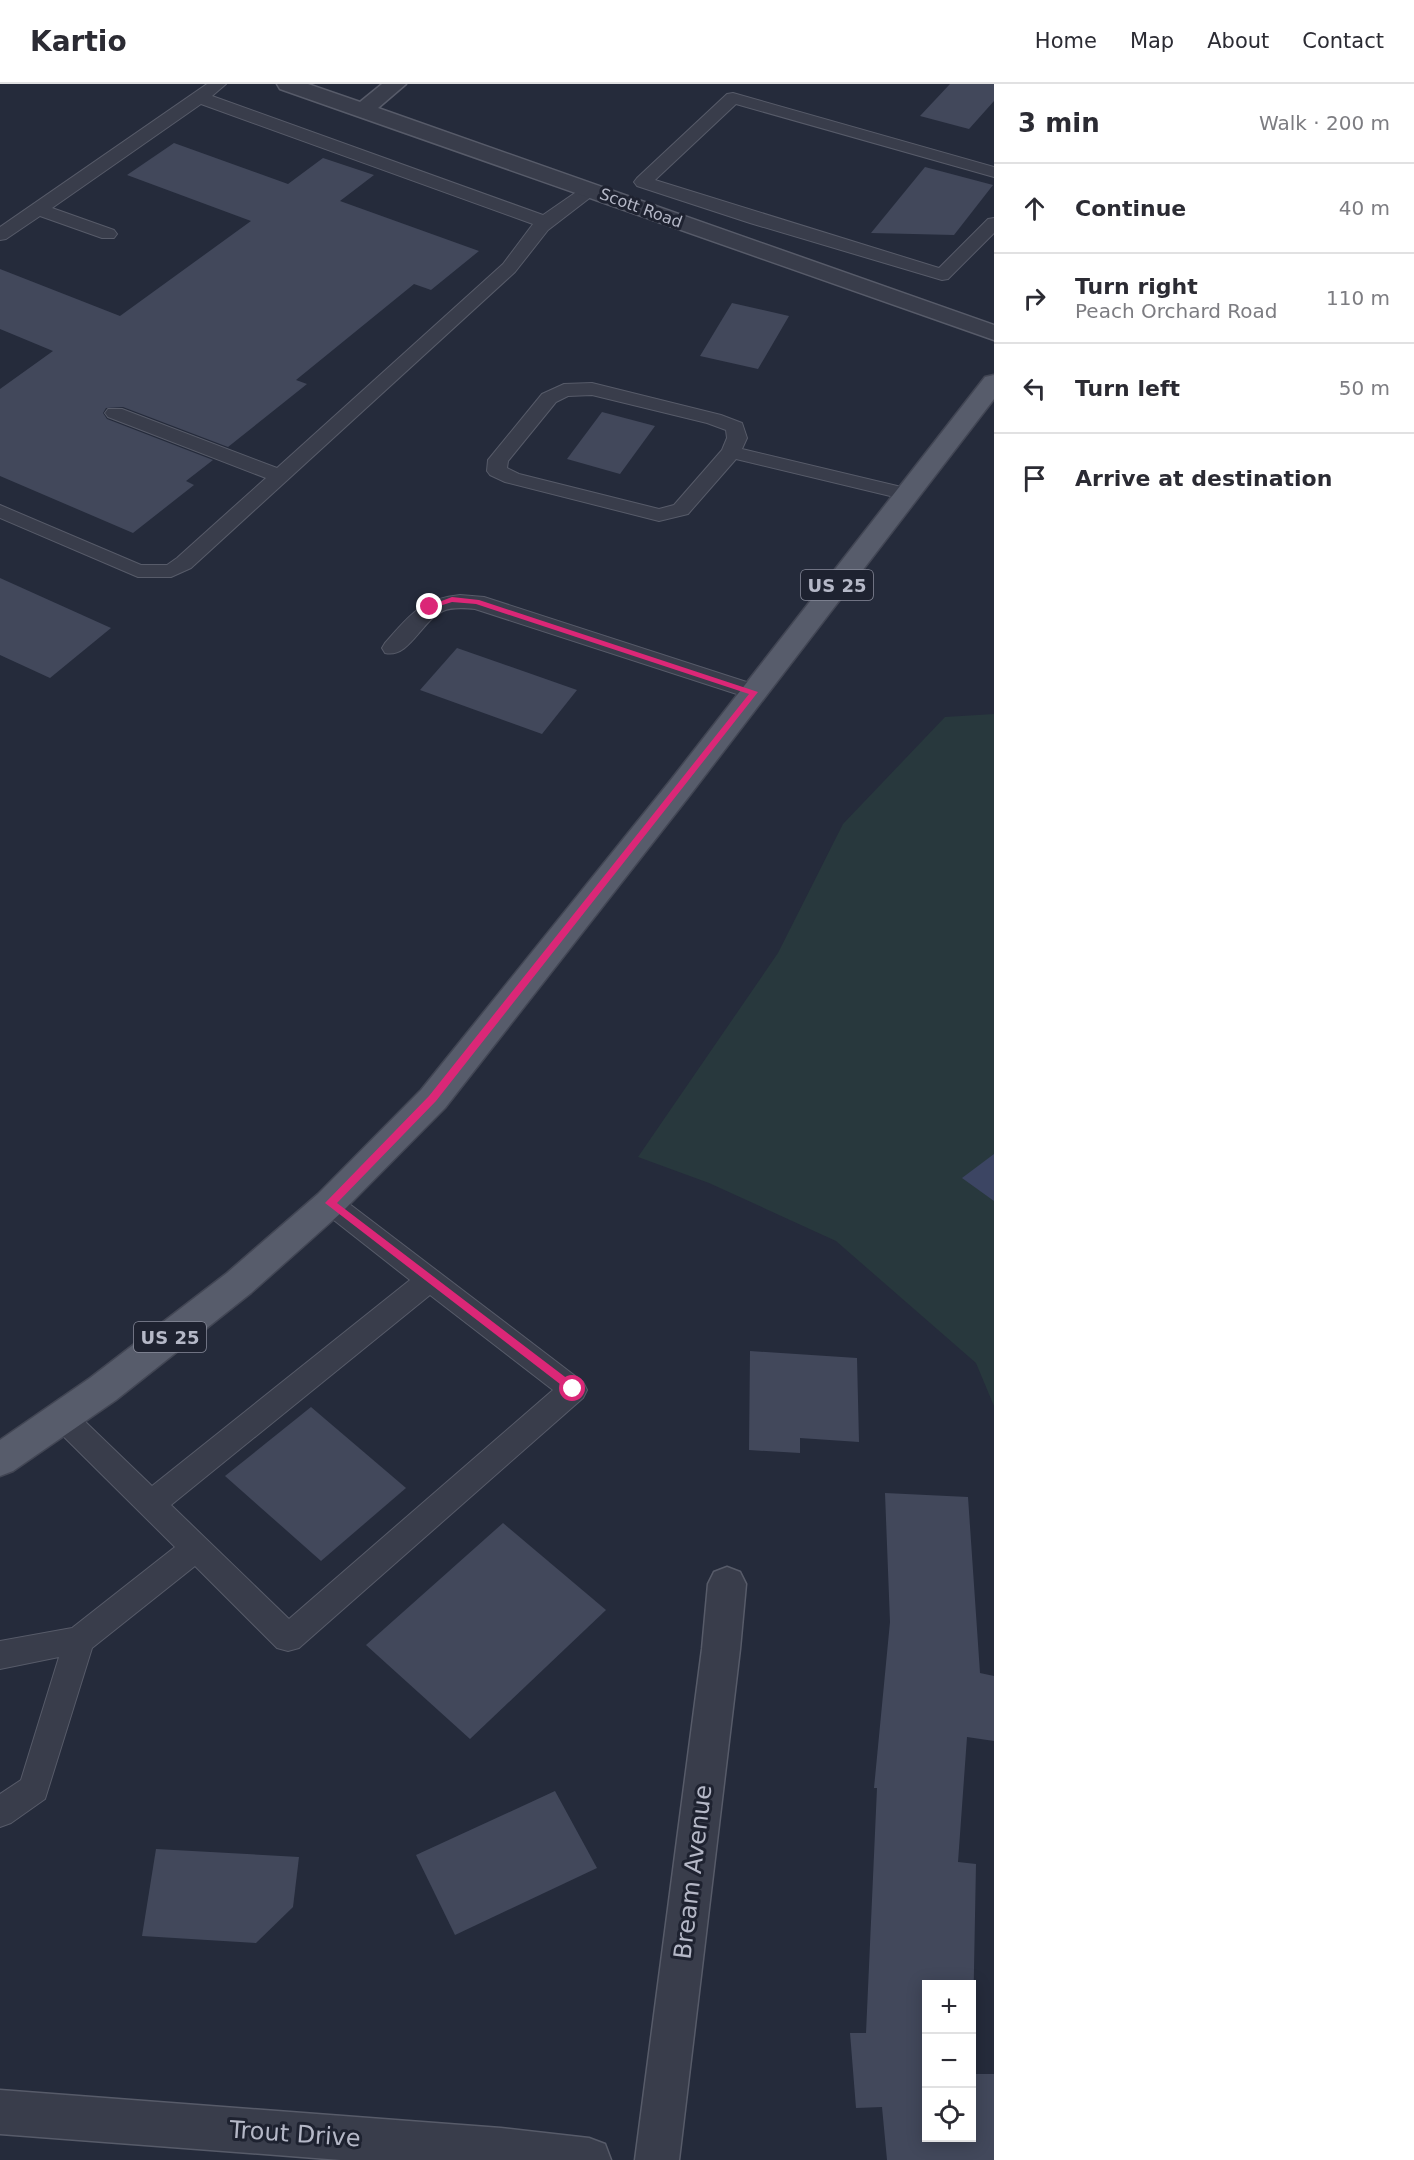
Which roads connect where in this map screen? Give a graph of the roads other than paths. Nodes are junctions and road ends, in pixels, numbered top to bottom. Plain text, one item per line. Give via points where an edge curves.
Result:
1 (218, 84) edge
2 (288, 84) edge
3 (395, 84) edge
4 (199, 97) junction
5 (363, 110) junction
6 (994, 172) edge
7 (591, 190) junction
8 (39, 209) junction
9 (756, 219) junction
10 (545, 222) junction
11 (994, 223) edge
12 (108, 234) dead end
13 (0, 235) edge
14 (733, 241) junction
15 (994, 333) edge
16 (994, 382) edge
17 (116, 413) dead end
18 (731, 452) junction
19 (279, 476) junction
20 (908, 494) junction
21 (0, 511) edge
22 (393, 648) dead end
23 (754, 692) junction
24 (330, 1203) junction
25 (430, 1279) junction
26 (62, 1417) junction
27 (0, 1460) edge
28 (151, 1504) junction
29 (196, 1548) junction
30 (726, 1584) dead end
31 (79, 1640) junction
32 (0, 1655) edge
33 (0, 1812) edge
34 (0, 2112) edge
35 (589, 2160) edge
36 (657, 2160) edge

1 - 4 lane
2 - 5 street, Scott Road
3 - 5 street
4 - 8 lane
4 - 10 lane
5 - 7 street, Scott Road
6 - 9 lane via 733,98 643,182
7 - 10 lane
7 - 14 street, Scott Road
8 - 12 lane
8 - 13 lane
9 - 11 lane via 942,275
9 - 14 lane
10 - 19 lane via 527,241 518,260
14 - 15 street, Scott Road
16 - 20 main road, US 25
17 - 19 lane
18 - 18 lane via 737,438 735,427 714,419 592,389 564,390 549,398 498,460 497,471 659,515 681,510
18 - 20 lane
19 - 21 lane via 171,571 138,571
20 - 23 main road, US 25
22 - 23 lane via 430,607 452,600 477,602
23 - 24 main road, US 25 via 433,1099
24 - 25 lane
24 - 26 main road, US 25 via 239,1283
25 - 28 lane
25 - 29 lane via 573,1389 288,1638
26 - 27 main road, US 25
26 - 28 lane
28 - 29 lane
29 - 31 lane
30 - 36 street, Bream Avenue
31 - 32 lane
31 - 33 lane via 34,1789
34 - 35 street, Trout Drive

